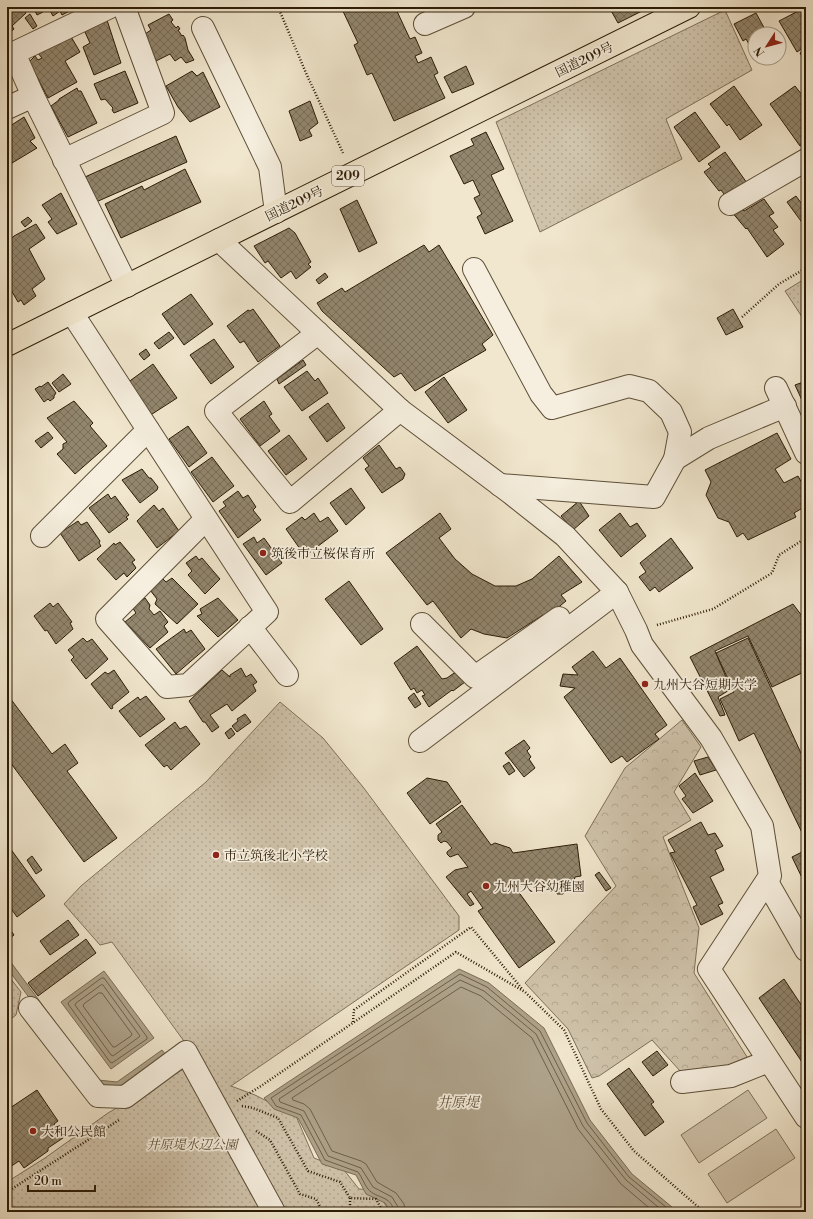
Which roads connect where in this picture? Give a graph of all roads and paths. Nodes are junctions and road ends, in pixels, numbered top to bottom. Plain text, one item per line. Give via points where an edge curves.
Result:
1 (110, 7) edge
2 (124, 7) edge
3 (278, 7) edge
4 (464, 7) edge
5 (689, 7) edge
6 (662, 13) edge
7 (425, 24) dead end
8 (203, 28) dead end
9 (33, 96) junction
10 (7, 108) edge
11 (64, 160) junction
12 (806, 160) edge
13 (352, 174) junction
14 (730, 204) dead end
15 (276, 212) junction
16 (219, 240) junction
17 (474, 268) dead end
18 (806, 268) edge
19 (127, 286) junction
20 (72, 313) junction
21 (742, 317) dead end
22 (318, 333) junction
23 (7, 345) edge
24 (400, 410) junction
25 (148, 430) junction
26 (806, 453) edge
27 (675, 459) junction
28 (500, 485) junction
29 (206, 519) junction
30 (42, 536) dead end
31 (806, 538) edge
32 (613, 588) junction
33 (422, 624) dead end
34 (250, 627) junction
35 (636, 630) junction
36 (288, 675) dead end
37 (420, 741) dead end
38 (767, 882) junction
39 (806, 950) edge
40 (525, 992) junction
41 (30, 1008) dead end
42 (353, 1023) junction
43 (769, 1061) junction
44 (682, 1082) dead end
45 (236, 1101) dead end
46 (238, 1106) dead end
47 (125, 1116) dead end
48 (806, 1117) edge
49 (252, 1129) dead end
50 (7, 1192) edge
51 (350, 1198) junction
52 (274, 1212) edge
53 (323, 1212) edge
54 (358, 1212) edge
55 (383, 1212) edge
56 (704, 1212) edge

1 - 9 street via 14,53
2 - 11 street via 163,114
3 - 13 path
4 - 7 street
5 - 6 highway, 国道209号 / 209
6 - 13 highway, 国道209号 / 209
8 - 15 street via 270,167
9 - 10 street
9 - 11 street
11 - 19 street
12 - 14 street
13 - 15 highway, 国道209号 / 209
15 - 16 highway, 国道209号 / 209
16 - 19 highway, 国道209号 / 209
16 - 22 street
17 - 27 street via 541,394 552,408 629,386 649,391 671,412 680,432
18 - 21 path via 779,284
19 - 20 highway, 国道209号 / 209
20 - 23 highway, 国道209号 / 209
20 - 25 street
22 - 24 street
22 - 24 street via 216,411 290,502
24 - 28 street
25 - 29 street
25 - 30 street
26 - 27 street via 780,397
27 - 28 street via 654,496
28 - 32 street via 565,536
29 - 34 street via 267,612
29 - 34 street via 107,619 167,687 188,684
31 - 35 path via 779,555 772,573 713,610
32 - 33 street via 475,677
32 - 35 street
32 - 37 street
34 - 36 street
35 - 38 street via 642,645 711,738 762,826 770,876
38 - 39 street
38 - 43 street via 709,969
40 - 42 path via 456,952
40 - 42 path via 471,927 354,1010
40 - 56 path via 564,1030 601,1109 634,1152
41 - 52 street via 98,1096 125,1097 186,1052
42 - 45 path
43 - 44 street via 731,1076
43 - 48 street
46 - 51 path via 253,1108 278,1118 308,1171 340,1182
47 - 50 path
49 - 53 path via 270,1140 300,1194 316,1200
51 - 54 path via 350,1210
51 - 55 path via 376,1199

